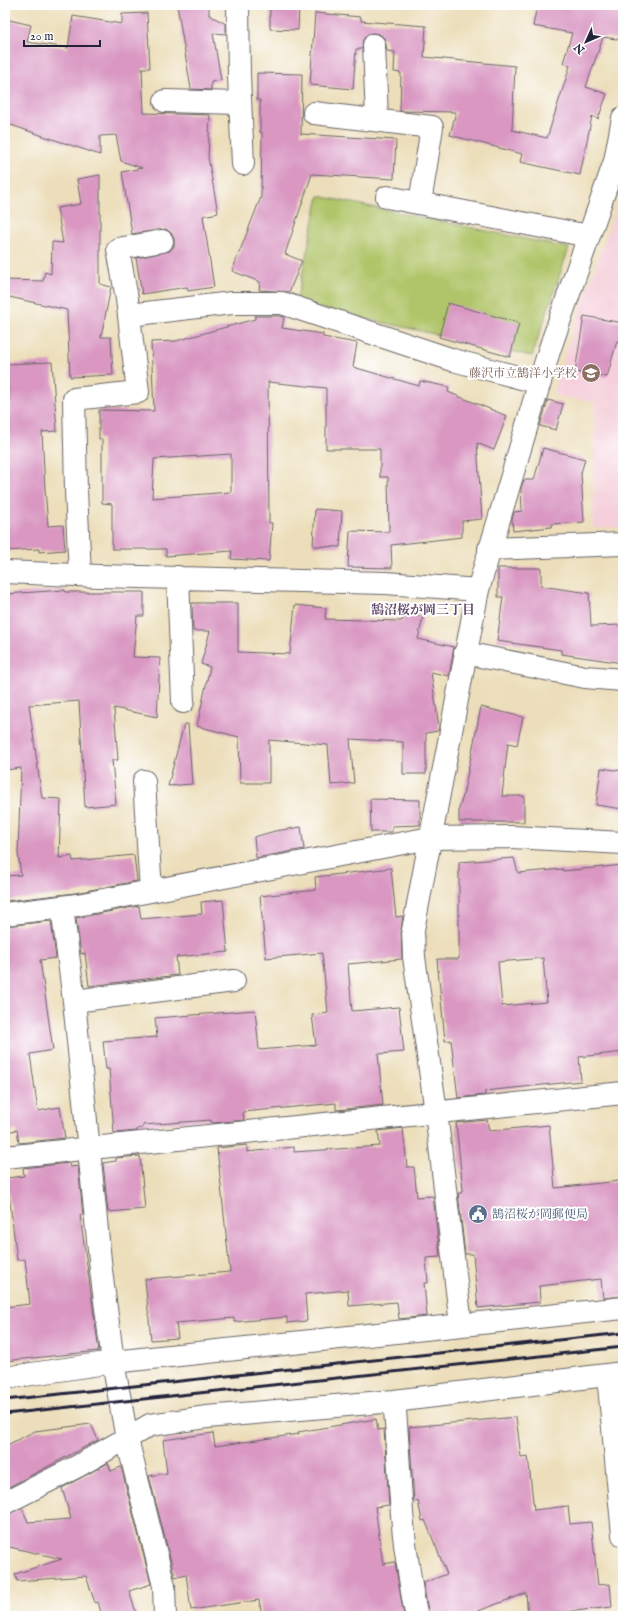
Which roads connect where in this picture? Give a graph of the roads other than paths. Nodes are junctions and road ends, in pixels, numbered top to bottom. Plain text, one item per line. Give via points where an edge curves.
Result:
1 (238, 5) edge
2 (374, 45) dead end
3 (165, 102) dead end
4 (240, 103) junction
5 (314, 113) dead end
6 (623, 118) edge
7 (377, 119) junction
8 (244, 164) dead end
9 (387, 197) dead end
10 (420, 203) junction
11 (589, 236) junction
12 (162, 241) dead end
13 (129, 315) junction
14 (540, 383) junction
15 (623, 544) edge
16 (489, 548) junction
17 (5, 572) edge
18 (80, 575) junction
19 (178, 577) junction
20 (478, 590) junction
21 (465, 653) junction
22 (623, 680) edge
23 (183, 702) dead end
24 (144, 781) dead end
25 (430, 838) junction
26 (623, 843) edge
27 (151, 891) junction
28 (62, 907) junction
29 (5, 914) edge
30 (234, 981) dead end
31 (74, 1001) junction
32 (623, 1093) edge
33 (436, 1112) junction
34 (89, 1148) junction
35 (5, 1157) edge
36 (623, 1308) edge
37 (461, 1325) junction
38 (113, 1362) junction
39 (615, 1374) edge
40 (5, 1378) edge
41 (394, 1401) junction
42 (128, 1439) junction
43 (5, 1502) edge
44 (623, 1535) edge
45 (165, 1616) edge
46 (418, 1616) edge

1 - 4 street
2 - 7 street
3 - 4 street
4 - 8 street
5 - 7 street
6 - 11 street via 616,161
7 - 10 street via 432,127
9 - 10 street
10 - 11 street
11 - 14 street
12 - 13 street via 118,249
13 - 14 street via 232,303 282,303 453,360
13 - 18 street via 138,392 74,399
14 - 16 street
15 - 16 street
16 - 20 street
17 - 18 street
18 - 19 street
19 - 20 street via 386,582
19 - 23 street
20 - 21 street
21 - 22 street via 585,677
21 - 25 street
24 - 27 street
25 - 26 street via 512,837
25 - 27 street
25 - 33 street via 413,930 414,957
27 - 28 street
28 - 29 street
28 - 31 street
30 - 31 street
31 - 34 street
32 - 33 street
33 - 34 street
33 - 37 street
34 - 35 street
34 - 38 street
36 - 37 street
37 - 38 street
38 - 40 street
38 - 42 street
39 - 41 street
39 - 44 street
41 - 42 street via 150,1425
41 - 46 street via 401,1513
42 - 43 street
42 - 45 street via 164,1586

